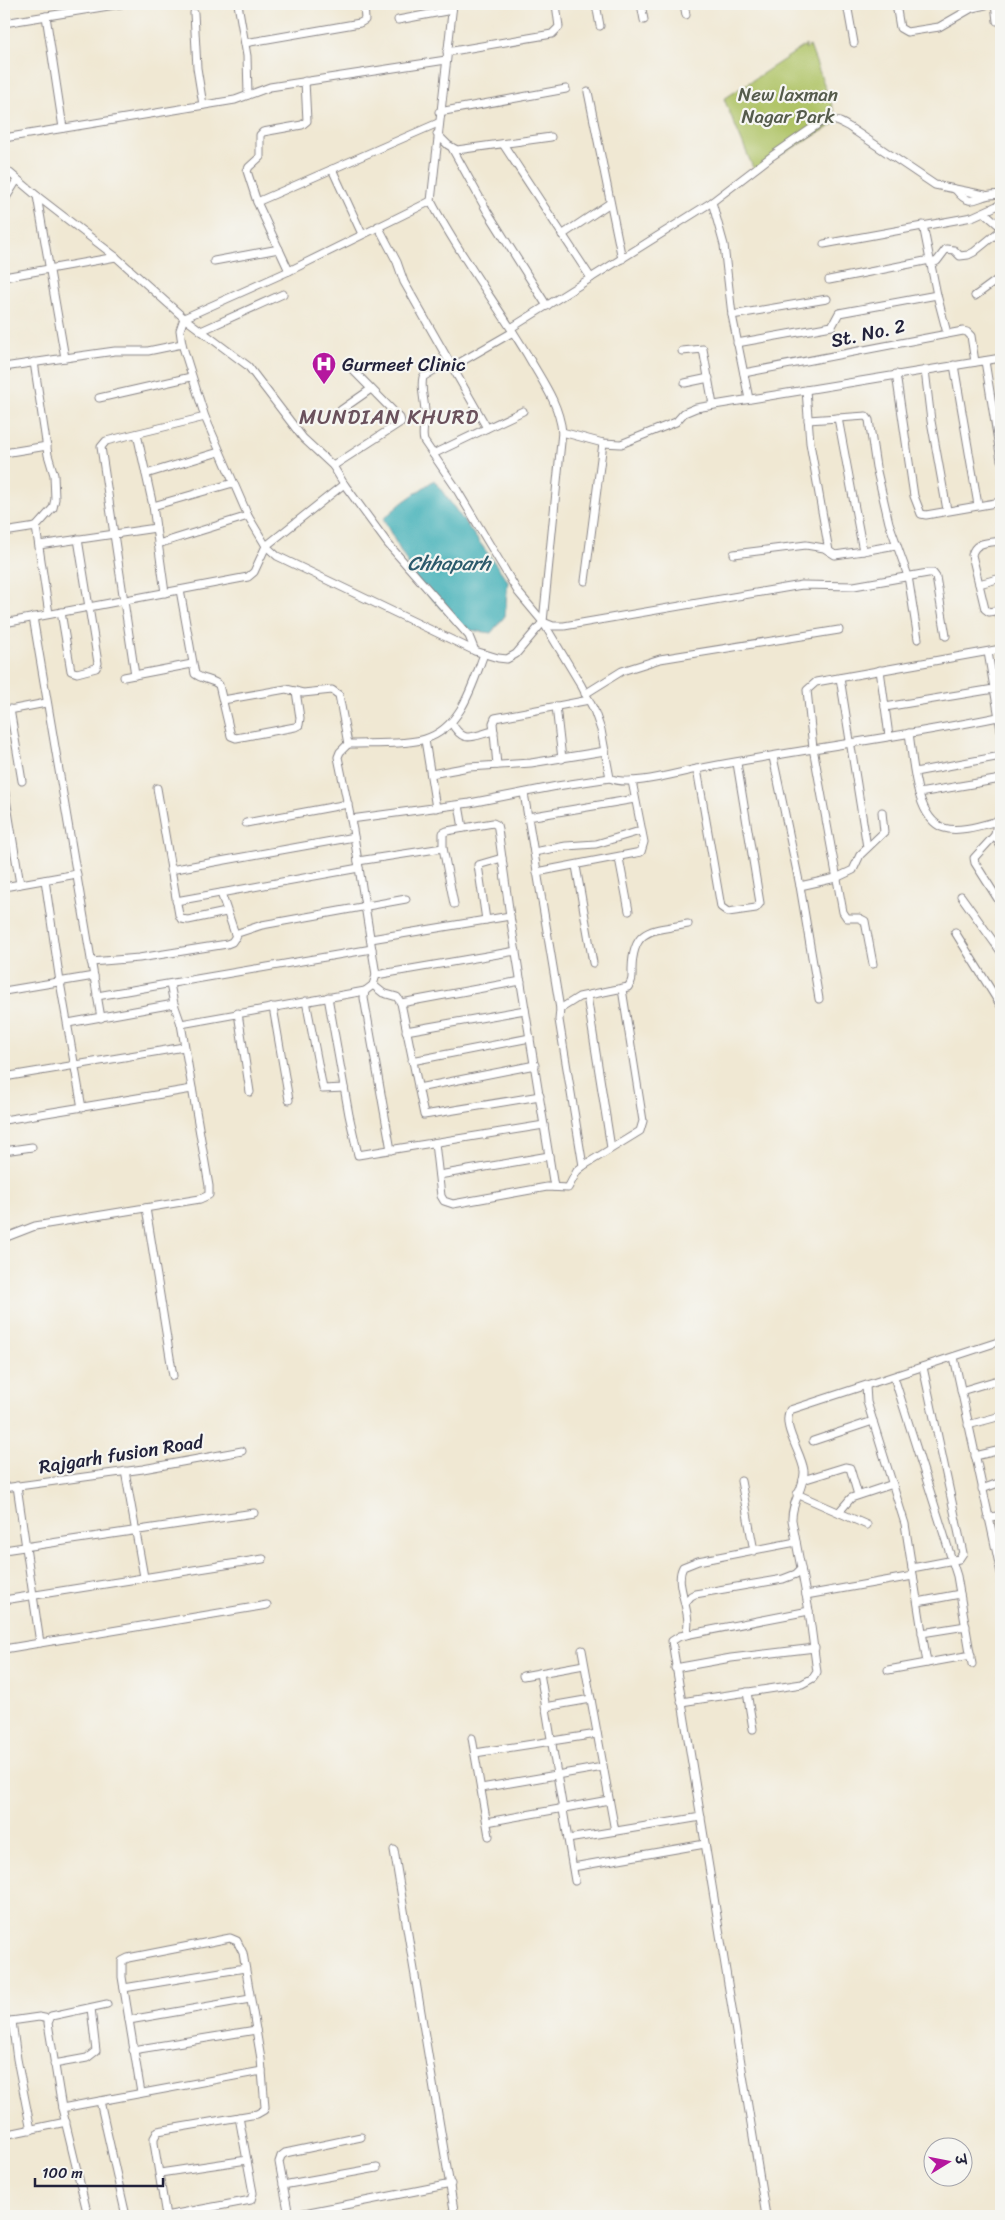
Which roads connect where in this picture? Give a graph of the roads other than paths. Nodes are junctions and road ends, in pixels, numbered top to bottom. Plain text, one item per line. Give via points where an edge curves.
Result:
1 (121, 4) edge
2 (238, 4) edge
3 (364, 4) edge
4 (556, 4) edge
5 (596, 4) edge
6 (641, 4) edge
7 (684, 4) edge
8 (847, 4) edge
9 (896, 4) edge
10 (990, 4) edge
11 (995, 4) edge
12 (452, 7) edge
13 (194, 13) dead end
14 (686, 15) dead end
15 (46, 16) junction
16 (398, 20) dead end
17 (644, 20) dead end
18 (997, 21) dead end
19 (4, 23) edge
20 (600, 26) dead end
21 (245, 43) junction
22 (854, 43) dead end
23 (446, 56) junction
24 (305, 81) junction
25 (566, 90) dead end
26 (588, 92) dead end
27 (248, 95) junction
28 (204, 105) junction
29 (439, 112) junction
30 (438, 123) junction
31 (63, 128) junction
32 (437, 134) junction
33 (551, 137) dead end
34 (4, 138) edge
35 (503, 144) junction
36 (452, 148) junction
37 (4, 168) edge
38 (332, 169) junction
39 (17, 180) junction
40 (956, 190) junction
41 (985, 195) junction
42 (1001, 195) edge
43 (37, 196) junction
44 (4, 201) edge
45 (431, 201) junction
46 (973, 201) junction
47 (258, 202) junction
48 (712, 202) junction
49 (610, 203) junction
50 (1001, 204) edge
51 (984, 213) junction
52 (972, 217) junction
53 (923, 225) junction
54 (378, 226) junction
55 (1001, 229) edge
56 (362, 234) junction
57 (562, 234) junction
58 (824, 244) dead end
59 (279, 250) junction
60 (116, 258) junction
61 (622, 258) junction
62 (214, 261) dead end
63 (931, 262) junction
64 (49, 270) junction
65 (289, 271) junction
66 (4, 277) edge
67 (1001, 277) edge
68 (591, 278) junction
69 (829, 280) dead end
70 (283, 294) dead end
71 (937, 294) junction
72 (975, 296) dead end
73 (827, 299) dead end
74 (547, 306) junction
75 (732, 315) junction
76 (184, 318) junction
77 (512, 330) junction
78 (202, 331) junction
79 (947, 333) junction
80 (737, 343) junction
81 (182, 344) junction
82 (682, 351) dead end
83 (64, 358) junction
84 (1001, 358) edge
85 (985, 360) junction
86 (34, 362) junction
87 (975, 362) junction
88 (347, 364) dead end
89 (451, 364) junction
90 (954, 365) junction
91 (4, 367) edge
92 (925, 370) junction
93 (744, 373) junction
94 (896, 374) junction
95 (191, 377) junction
96 (709, 378) junction
97 (685, 383) dead end
98 (371, 389) junction
99 (806, 390) junction
100 (100, 398) dead end
101 (749, 399) junction
102 (713, 405) junction
103 (341, 410) dead end
104 (523, 411) dead end
105 (205, 417) junction
106 (838, 418) junction
107 (808, 420) junction
108 (487, 428) junction
109 (562, 432) junction
110 (137, 434) junction
111 (603, 443) junction
112 (47, 446) junction
113 (219, 452) junction
114 (4, 453) edge
115 (433, 454) junction
116 (1001, 460) edge
117 (333, 466) junction
118 (146, 474) junction
119 (233, 483) junction
120 (344, 484) junction
121 (1001, 502) edge
122 (978, 505) junction
123 (152, 506) junction
124 (947, 510) junction
125 (248, 516) junction
126 (36, 527) junction
127 (156, 528) junction
128 (4, 532) edge
129 (114, 534) junction
130 (78, 539) junction
131 (1001, 541) edge
132 (158, 544) junction
133 (39, 545) junction
134 (896, 545) junction
135 (266, 546) junction
136 (830, 551) junction
137 (863, 552) junction
138 (734, 554) dead end
139 (908, 576) junction
140 (1001, 578) edge
141 (585, 581) dead end
142 (979, 584) junction
143 (180, 590) junction
144 (165, 593) junction
145 (125, 600) junction
146 (89, 606) junction
147 (1000, 610) edge
148 (61, 612) junction
149 (49, 614) junction
150 (33, 617) junction
151 (543, 622) junction
152 (4, 623) edge
153 (1001, 623) edge
154 (839, 630) dead end
155 (946, 636) dead end
156 (918, 639) dead end
157 (1001, 649) edge
158 (475, 651) junction
159 (988, 652) junction
160 (484, 654) junction
161 (192, 664) junction
162 (880, 670) junction
163 (134, 675) junction
164 (124, 677) dead end
165 (840, 678) junction
166 (994, 689) junction
167 (296, 691) junction
168 (587, 697) junction
169 (223, 700) junction
170 (46, 703) junction
171 (556, 706) junction
172 (885, 707) junction
173 (7, 710) edge
174 (998, 717) junction
175 (451, 722) junction
176 (1001, 730) edge
177 (494, 731) junction
178 (909, 733) junction
179 (889, 736) junction
180 (425, 740) junction
181 (850, 742) junction
182 (348, 744) junction
183 (813, 748) junction
184 (605, 751) junction
185 (1001, 756) edge
186 (773, 757) junction
187 (562, 759) junction
188 (737, 763) junction
189 (497, 765) junction
190 (697, 769) junction
191 (915, 772) junction
192 (431, 774) junction
193 (610, 778) junction
194 (1001, 779) edge
195 (22, 781) dead end
196 (632, 781) junction
197 (4, 787) edge
198 (157, 788) dead end
199 (524, 792) junction
200 (919, 793) junction
201 (635, 799) junction
202 (348, 804) junction
203 (459, 805) junction
204 (436, 808) junction
205 (882, 812) dead end
206 (528, 817) junction
207 (351, 819) junction
208 (999, 820) edge
209 (246, 823) dead end
210 (463, 828) junction
211 (640, 831) junction
212 (995, 835) junction
213 (354, 837) junction
214 (867, 847) junction
215 (1001, 847) edge
216 (443, 848) junction
217 (534, 852) junction
218 (502, 858) junction
219 (619, 858) junction
220 (359, 864) junction
221 (576, 866) junction
222 (170, 870) junction
223 (537, 872) junction
224 (77, 874) junction
225 (836, 878) junction
226 (45, 880) junction
227 (20, 884) junction
228 (800, 886) junction
229 (4, 887) edge
230 (221, 893) junction
231 (961, 896) dead end
232 (406, 899) dead end
233 (176, 901) junction
234 (454, 904) dead end
235 (1001, 904) edge
236 (365, 906) junction
237 (629, 911) dead end
238 (226, 912) junction
239 (510, 916) junction
240 (486, 920) junction
241 (688, 924) dead end
242 (955, 932) dead end
243 (236, 937) junction
244 (371, 939) junction
245 (372, 949) junction
246 (1001, 950) edge
247 (516, 951) junction
248 (91, 962) junction
249 (593, 963) dead end
250 (873, 964) dead end
251 (376, 975) junction
252 (94, 976) junction
253 (521, 981) junction
254 (60, 982) junction
255 (170, 984) junction
256 (373, 985) junction
257 (622, 989) junction
258 (4, 991) edge
259 (365, 991) junction
260 (97, 996) junction
261 (587, 996) junction
262 (328, 997) junction
263 (819, 999) dead end
264 (306, 1001) junction
265 (401, 1003) junction
266 (174, 1004) junction
267 (1001, 1006) edge
268 (273, 1007) junction
269 (560, 1009) junction
270 (526, 1010) junction
271 (238, 1014) junction
272 (101, 1018) junction
273 (68, 1023) junction
274 (181, 1024) junction
275 (406, 1031) junction
276 (530, 1038) junction
277 (184, 1047) junction
278 (412, 1061) junction
279 (75, 1065) junction
280 (534, 1065) junction
281 (4, 1077) edge
282 (344, 1088) junction
283 (418, 1088) junction
284 (192, 1089) junction
285 (250, 1092) dead end
286 (540, 1096) junction
287 (289, 1100) dead end
288 (82, 1108) junction
289 (4, 1120) edge
290 (544, 1125) junction
291 (435, 1143) junction
292 (32, 1147) dead end
293 (611, 1148) junction
294 (391, 1150) junction
295 (4, 1151) edge
296 (549, 1156) junction
297 (582, 1166) junction
298 (439, 1174) junction
299 (554, 1187) junction
300 (146, 1208) junction
301 (4, 1238) edge
302 (1001, 1341) edge
303 (954, 1357) junction
304 (923, 1367) junction
305 (172, 1376) dead end
306 (894, 1377) junction
307 (1001, 1379) edge
308 (866, 1386) junction
309 (961, 1391) junction
310 (1001, 1416) edge
311 (873, 1421) junction
312 (968, 1425) junction
313 (813, 1441) dead end
314 (1001, 1450) edge
315 (242, 1451) dead end
316 (975, 1456) junction
317 (125, 1471) junction
318 (803, 1480) junction
319 (740, 1481) dead end
320 (1001, 1482) edge
321 (893, 1484) junction
322 (17, 1486) junction
323 (4, 1488) edge
324 (982, 1488) junction
325 (797, 1494) junction
326 (858, 1495) junction
327 (839, 1512) junction
328 (254, 1513) dead end
329 (1001, 1515) edge
330 (988, 1518) junction
331 (867, 1525) dead end
332 (136, 1530) junction
333 (796, 1542) junction
334 (26, 1546) junction
335 (998, 1547) edge
336 (4, 1550) edge
337 (754, 1551) junction
338 (263, 1559) dead end
339 (952, 1560) junction
340 (801, 1569) junction
341 (913, 1572) junction
342 (1001, 1573) edge
343 (144, 1578) junction
344 (960, 1594) junction
345 (33, 1595) junction
346 (806, 1595) junction
347 (4, 1600) edge
348 (918, 1602) junction
349 (685, 1603) junction
350 (267, 1605) dead end
351 (809, 1611) junction
352 (966, 1626) junction
353 (922, 1632) junction
354 (686, 1635) junction
355 (40, 1643) junction
356 (815, 1648) junction
357 (4, 1649) edge
358 (582, 1650) dead end
359 (971, 1655) junction
360 (927, 1663) junction
361 (972, 1664) dead end
362 (584, 1665) junction
363 (675, 1668) junction
364 (888, 1670) dead end
365 (540, 1673) junction
366 (523, 1676) dead end
367 (747, 1692) junction
368 (591, 1700) junction
369 (681, 1702) junction
370 (546, 1706) junction
371 (753, 1729) dead end
372 (597, 1734) junction
373 (472, 1738) dead end
374 (551, 1741) junction
375 (475, 1754) junction
376 (603, 1767) junction
377 (557, 1775) junction
378 (481, 1788) junction
379 (609, 1800) junction
380 (563, 1808) junction
381 (701, 1817) junction
382 (487, 1822) junction
383 (614, 1832) junction
384 (489, 1836) dead end
385 (568, 1839) junction
386 (705, 1844) junction
387 (394, 1850) dead end
388 (573, 1867) junction
389 (575, 1881) dead end
390 (245, 1968) junction
391 (124, 1988) junction
392 (250, 1999) junction
393 (108, 2004) dead end
394 (91, 2008) junction
395 (49, 2019) junction
396 (129, 2020) junction
397 (12, 2021) junction
398 (4, 2022) edge
399 (256, 2030) junction
400 (133, 2050) junction
401 (54, 2064) junction
402 (262, 2071) junction
403 (141, 2093) junction
404 (100, 2101) junction
405 (62, 2108) junction
406 (239, 2117) junction
407 (66, 2122) junction
408 (31, 2130) junction
409 (4, 2135) edge
410 (361, 2137) dead end
411 (247, 2160) junction
412 (377, 2168) dead end
413 (160, 2173) junction
414 (450, 2184) junction
415 (283, 2185) junction
416 (195, 2214) edge
417 (88, 2216) edge
418 (126, 2216) edge
419 (165, 2216) edge
420 (289, 2216) edge
421 (454, 2216) edge
422 (766, 2216) edge

1 - 15 street
2 - 21 street
3 - 21 street via 366,16 360,23
4 - 23 street via 559,27 552,34
5 - 20 street
6 - 17 street
7 - 14 street
8 - 22 street
9 - 10 street via 900,28 907,32 939,27 972,8
11 - 18 street
12 - 16 street
12 - 23 street
13 - 28 street via 197,64
15 - 19 street
15 - 31 street
21 - 27 street
23 - 24 street
23 - 29 street
24 - 27 street via 270,87
24 - 47 street via 307,122 260,135 260,158 247,172
25 - 29 street
26 - 49 street
27 - 28 street
28 - 31 street
29 - 30 street
30 - 32 street
30 - 38 street
31 - 34 street
32 - 36 street
32 - 45 street
33 - 35 street
35 - 36 street via 463,150
35 - 57 street
36 - 74 street
37 - 39 street
38 - 47 street
38 - 56 street
39 - 43 street
39 - 44 street
40 - 41 street
40 - 46 street via 963,199
40 - 48 street via 935,185 849,127 837,120 829,120 821,122 772,156
41 - 42 street
41 - 46 street
43 - 60 street
43 - 64 street
45 - 54 street
45 - 77 street
46 - 52 street
47 - 59 street
48 - 61 street
48 - 75 street via 724,245
49 - 57 street
49 - 61 street
50 - 51 street
51 - 52 street
51 - 55 street
52 - 53 street
53 - 58 street
53 - 63 street
54 - 56 street
54 - 89 street via 404,282
55 - 63 street via 968,255 960,256 954,250 946,249 937,261
56 - 65 street
57 - 68 street
59 - 62 street
59 - 65 street
60 - 64 street
60 - 76 street
61 - 68 street
63 - 69 street
63 - 71 street
64 - 66 street
64 - 83 street
65 - 76 street
67 - 72 street
68 - 74 street
70 - 78 street
71 - 79 street
71 - 80 street via 839,314 832,326
73 - 75 street
74 - 77 street
75 - 80 street
76 - 78 street
76 - 81 street via 180,330
77 - 89 street
77 - 109 street via 553,399 560,415
78 - 117 street via 248,366 303,438
79 - 87 street, St. No. 2 via 963,331 970,334
79 - 93 street, St. No. 2
80 - 93 street
81 - 83 street via 148,352 114,351
81 - 95 street
82 - 96 street via 703,350
83 - 86 street
84 - 85 street
85 - 87 street
85 - 116 street
86 - 91 street
86 - 112 street
87 - 90 street
88 - 98 street
89 - 108 street
89 - 115 street via 423,376 426,413 422,434
90 - 92 street
90 - 122 street
92 - 94 street
92 - 124 street
93 - 101 street
94 - 99 street
94 - 124 street via 918,510 926,515
95 - 100 street
95 - 105 street
96 - 97 street
96 - 102 street
98 - 103 street
98 - 117 street via 401,422
99 - 101 street
99 - 107 street
101 - 102 street
102 - 111 street via 689,410 676,422 630,441
104 - 108 street
105 - 110 street
105 - 113 street
106 - 107 street
106 - 134 street via 861,415 869,420 876,467
106 - 137 street
107 - 136 street via 817,490
108 - 115 street
109 - 111 street
109 - 151 street
110 - 118 street
110 - 129 street via 106,442 101,447
111 - 141 street
112 - 114 street
112 - 126 street via 54,474 55,504
113 - 118 street
113 - 119 street
115 - 151 street via 508,576
117 - 120 street
118 - 123 street
119 - 123 street
119 - 125 street
120 - 135 street
120 - 158 street via 388,544 469,636
121 - 122 street
122 - 124 street
123 - 127 street
125 - 132 street
125 - 135 street
126 - 128 street
126 - 133 street
127 - 129 street
127 - 132 street
129 - 130 street
129 - 145 street
130 - 133 street
130 - 146 street
131 - 142 street via 978,545 974,549 972,555
132 - 144 street
133 - 149 street
134 - 137 street
134 - 139 street
135 - 143 street via 252,575
135 - 158 street via 277,556
136 - 137 street via 835,555
136 - 138 street via 806,545
139 - 151 street via 854,586 802,585 564,626
139 - 155 street via 933,573
139 - 156 street
140 - 142 street
142 - 147 street via 986,612
143 - 144 street
143 - 161 street
144 - 145 street
145 - 146 street
145 - 163 street
146 - 148 street
146 - 148 street via 98,666 77,673 70,668
147 - 153 street
148 - 149 street
149 - 150 street
150 - 152 street
150 - 170 street
151 - 160 street via 516,654 508,658
151 - 168 street
154 - 168 street via 660,659 622,671
157 - 159 street
158 - 160 street
159 - 162 street
159 - 166 street
160 - 175 street via 470,693
161 - 163 street
161 - 169 street via 195,674 201,679 219,685
162 - 165 street
162 - 172 street
163 - 164 street
165 - 181 street
165 - 183 street via 816,682 807,690
166 - 172 street
166 - 174 street
167 - 169 street
167 - 169 street via 299,725 236,738 228,732
167 - 182 street via 336,691 340,695
168 - 171 street
168 - 184 street via 601,730
170 - 173 street
170 - 224 street
171 - 177 street via 499,716 493,723
171 - 187 street
172 - 179 street
173 - 195 street
174 - 176 street
174 - 178 street
175 - 177 street via 458,735 463,737
175 - 180 street
177 - 189 street
178 - 179 street
178 - 191 street
179 - 181 street
180 - 182 street
180 - 192 street
181 - 183 street
181 - 214 street
182 - 202 street via 338,757
183 - 186 street
183 - 225 street
184 - 187 street
184 - 193 street
185 - 191 street
186 - 188 street
186 - 228 street
187 - 189 street
188 - 190 street
188 - 190 street via 760,903 756,908 728,912 722,907
189 - 192 street
190 - 196 street
191 - 200 street
192 - 204 street
193 - 196 street
193 - 199 street
194 - 200 street
196 - 201 street
197 - 227 street
198 - 222 street
199 - 203 street
199 - 206 street
200 - 208 street via 932,822 944,828
201 - 206 street
201 - 211 street
202 - 207 street
202 - 209 street
203 - 204 street
203 - 210 street
204 - 207 street
205 - 214 street via 884,832
206 - 217 street
207 - 213 street
208 - 212 street
210 - 216 street via 443,833
210 - 218 street via 497,825
211 - 217 street via 596,844
211 - 219 street via 644,842 641,852
212 - 215 street
212 - 235 street via 974,858 974,863
213 - 220 street
213 - 222 street
214 - 225 street via 853,870
216 - 220 street
216 - 234 street
217 - 223 street
218 - 239 street
218 - 240 street via 478,866
219 - 221 street
219 - 237 street
220 - 230 street
220 - 236 street
221 - 223 street
221 - 249 street
222 - 233 street
223 - 269 street
224 - 226 street
224 - 248 street
225 - 228 street
225 - 250 street via 845,916 865,922
226 - 227 street
226 - 254 street
227 - 229 street
228 - 263 street
230 - 233 street
230 - 238 street
231 - 246 street
232 - 236 street
233 - 238 street via 181,919
236 - 243 street via 262,925 243,931
236 - 244 street
238 - 243 street
239 - 240 street
239 - 247 street
240 - 244 street
241 - 257 street via 649,931 638,939 631,983
242 - 267 street
243 - 248 street via 226,944 140,958
244 - 245 street
245 - 251 street
245 - 255 street
247 - 251 street
247 - 253 street
248 - 252 street
251 - 256 street
252 - 254 street
252 - 260 street
253 - 265 street
253 - 270 street
254 - 258 street
254 - 273 street
255 - 260 street
255 - 266 street
256 - 259 street
256 - 265 street via 383,993 397,997
257 - 261 street
257 - 293 street via 643,1121 640,1131
259 - 262 street
259 - 294 street
260 - 272 street
261 - 269 street via 572,1000
261 - 293 street
262 - 264 street
262 - 282 street
264 - 268 street
264 - 282 street via 323,1089
265 - 275 street
266 - 272 street
266 - 274 street
268 - 271 street
268 - 287 street
269 - 297 street via 559,1020
270 - 275 street
270 - 276 street
271 - 274 street
271 - 285 street
272 - 273 street
273 - 279 street
274 - 277 street
275 - 278 street
276 - 278 street
276 - 280 street
277 - 279 street
277 - 284 street
278 - 283 street
279 - 281 street
279 - 288 street
280 - 283 street
280 - 286 street
282 - 294 street via 356,1154
283 - 286 street via 426,1116
284 - 288 street
284 - 300 street via 209,1195
286 - 290 street
288 - 289 street
290 - 291 street
290 - 296 street
291 - 294 street
291 - 298 street
292 - 295 street
293 - 297 street
296 - 298 street
296 - 299 street
297 - 299 street via 570,1186
298 - 299 street via 441,1196 448,1203
300 - 301 street via 35,1226
300 - 305 street
302 - 303 street
303 - 304 street
303 - 309 street
304 - 306 street
304 - 339 street via 963,1549 962,1557
306 - 308 street
306 - 339 street
307 - 309 street
308 - 311 street via 865,1396
308 - 318 street via 790,1410 787,1421 803,1466
309 - 312 street
310 - 312 street
311 - 313 street
311 - 321 street
312 - 316 street
314 - 316 street
315 - 317 street, Rajgarh fusion Road
316 - 324 street
317 - 322 street, Rajgarh fusion Road
317 - 332 street
318 - 325 street
318 - 326 street via 850,1468
319 - 337 street
320 - 324 street
321 - 326 street
321 - 341 street via 905,1524
322 - 323 street, Rajgarh fusion Road
322 - 334 street
324 - 330 street
325 - 327 street
325 - 333 street via 792,1510
326 - 327 street via 845,1503
327 - 331 street
328 - 332 street
329 - 330 street
330 - 335 street
332 - 334 street
332 - 343 street
333 - 337 street
333 - 340 street
334 - 336 street
334 - 345 street
335 - 342 street
337 - 349 street via 698,1561 683,1567 680,1578
338 - 343 street
339 - 341 street
339 - 344 street
340 - 346 street
340 - 349 street via 783,1579 695,1594
341 - 346 street
341 - 348 street
343 - 345 street
344 - 348 street
344 - 352 street
345 - 347 street
345 - 355 street
346 - 351 street
348 - 353 street
349 - 354 street via 689,1622
350 - 355 street
351 - 354 street
351 - 356 street
352 - 353 street
352 - 359 street
353 - 360 street
354 - 363 street via 672,1641
355 - 357 street
356 - 363 street
356 - 367 street via 816,1672 808,1682
358 - 362 street
359 - 360 street
359 - 361 street
360 - 364 street
362 - 365 street
362 - 368 street
363 - 369 street
365 - 366 street
365 - 370 street
367 - 369 street
367 - 371 street
368 - 370 street
368 - 372 street
369 - 381 street
370 - 374 street
372 - 374 street
372 - 376 street
373 - 375 street
374 - 375 street
374 - 377 street
375 - 378 street
376 - 377 street
376 - 379 street
377 - 378 street
377 - 380 street
378 - 382 street
379 - 380 street
379 - 383 street
380 - 382 street
380 - 385 street
381 - 383 street
381 - 386 street
382 - 384 street
383 - 385 street
385 - 388 street
386 - 388 street
386 - 422 street
387 - 414 street
388 - 389 street
390 - 391 street
390 - 391 street via 240,1944 230,1938 124,1959 121,1966
390 - 392 street
391 - 396 street
392 - 396 street
392 - 399 street
393 - 394 street
394 - 395 street
394 - 401 street via 96,2051 87,2058
395 - 397 street via 39,2017
395 - 401 street
396 - 400 street
397 - 398 street
397 - 408 street
399 - 400 street
399 - 402 street
400 - 403 street
401 - 405 street
402 - 403 street
402 - 406 street via 264,2110
403 - 404 street
404 - 405 street
404 - 418 street
405 - 407 street
406 - 411 street
406 - 413 street via 158,2131 154,2143
407 - 408 street
407 - 417 street
408 - 409 street
410 - 415 street via 285,2153 279,2159
411 - 413 street
411 - 416 street via 253,2193 251,2200
412 - 415 street
413 - 419 street
414 - 420 street
414 - 421 street
415 - 420 street
416 - 419 street

